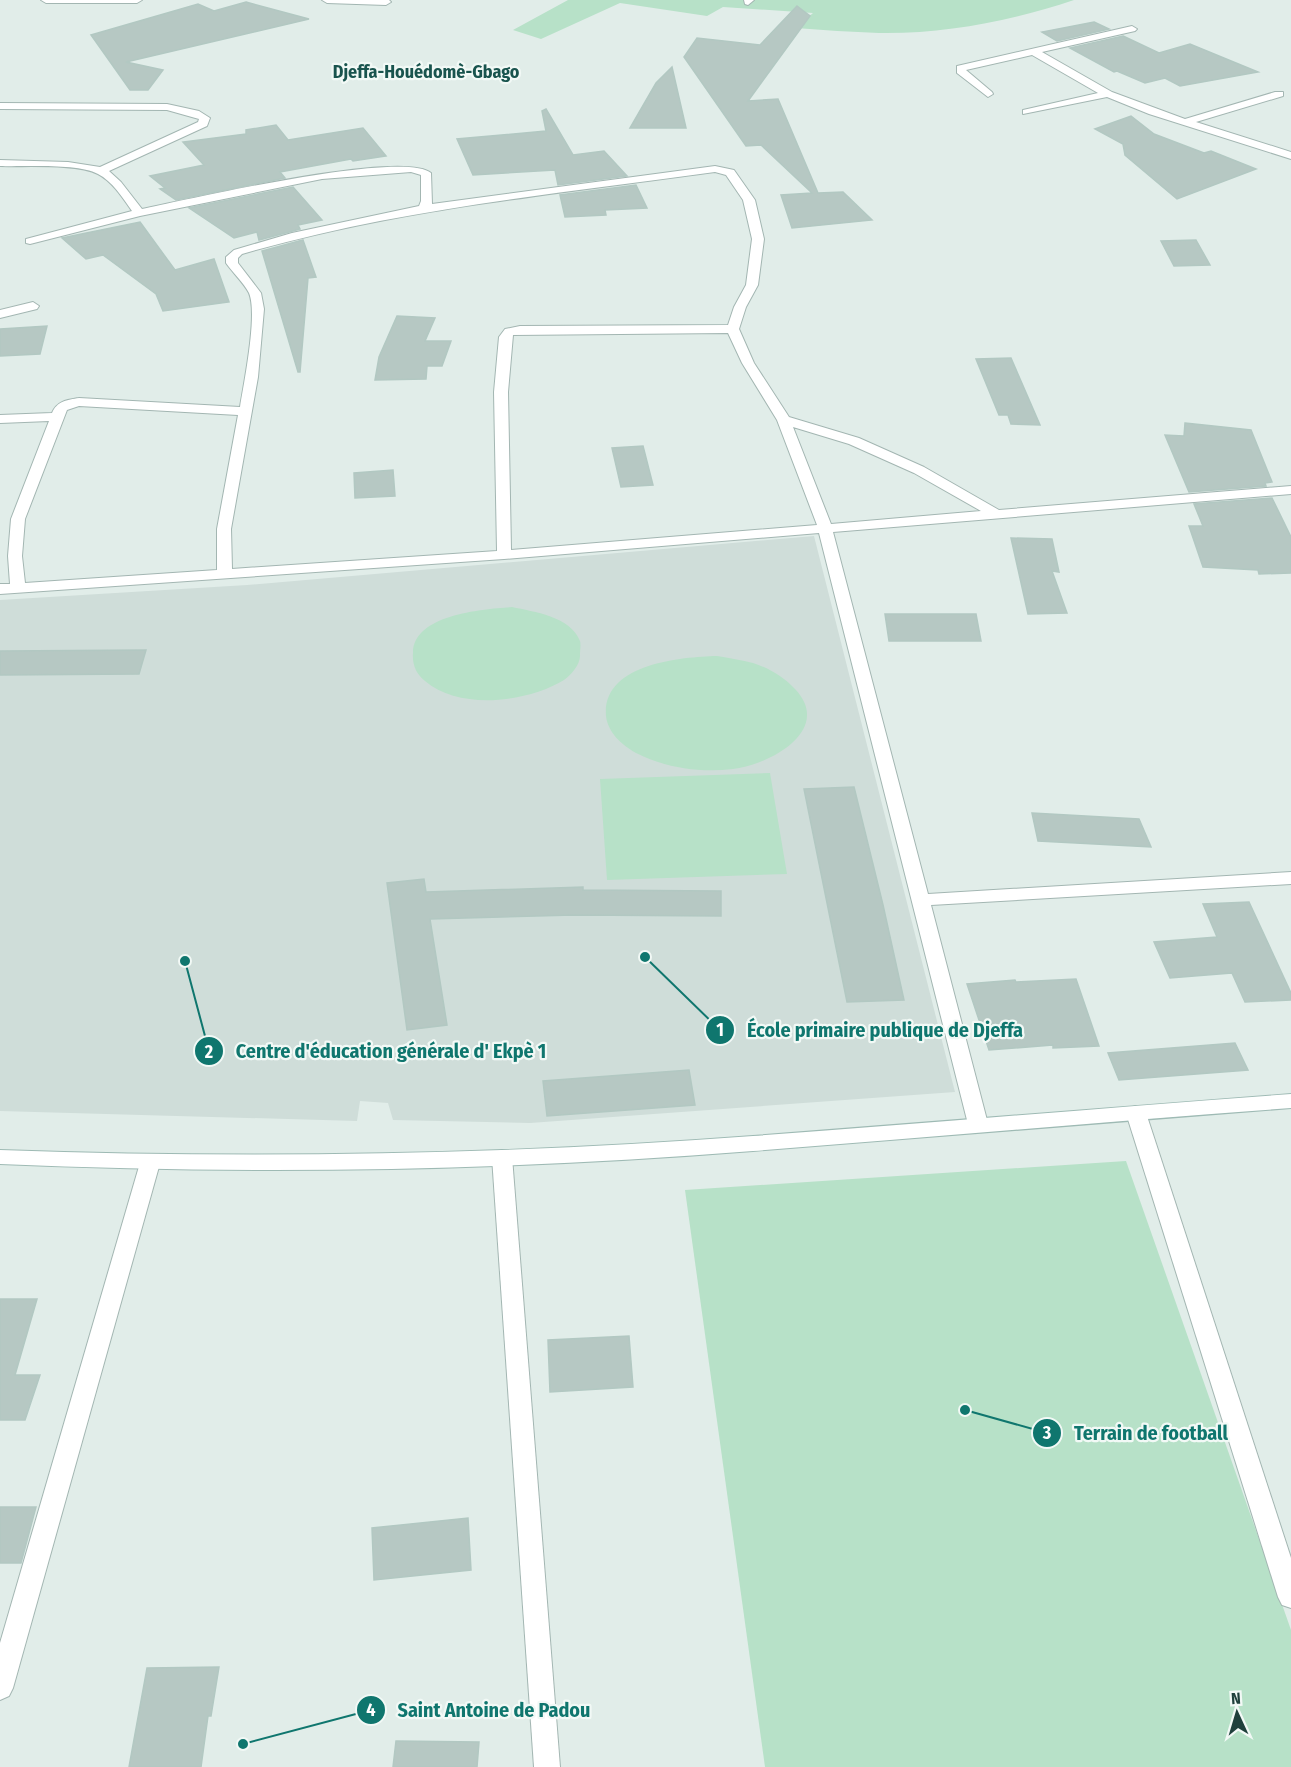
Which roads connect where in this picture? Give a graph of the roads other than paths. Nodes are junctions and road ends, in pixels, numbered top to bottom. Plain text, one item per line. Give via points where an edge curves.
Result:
1 (46, 0) edge
2 (136, 0) edge
3 (327, 0) edge
4 (386, 2) dead end
5 (1132, 29) dead end
6 (1032, 51) junction
7 (988, 94) dead end
8 (1107, 94) junction
9 (1279, 94) dead end
10 (0, 106) edge
11 (1027, 112) dead end
12 (1185, 122) junction
13 (1291, 156) edge
14 (0, 163) edge
15 (101, 171) junction
16 (424, 208) junction
17 (139, 213) junction
18 (30, 241) dead end
19 (33, 306) dead end
20 (0, 314) edge
21 (733, 329) junction
22 (245, 411) junction
23 (58, 417) junction
24 (0, 419) edge
25 (784, 420) junction
26 (1291, 490) edge
27 (996, 514) junction
28 (825, 528) junction
29 (504, 555) junction
30 (225, 573) junction
31 (18, 588) junction
32 (0, 589) edge
33 (1291, 878) edge
34 (920, 900) junction
35 (1291, 1101) edge
36 (1136, 1113) junction
37 (978, 1124) junction
38 (0, 1157) edge
39 (502, 1157) junction
40 (150, 1163) junction
41 (1291, 1597) edge
42 (0, 1688) edge
43 (547, 1767) edge

1 - 2 street
3 - 4 street
5 - 6 street
6 - 7 street via 959,70
6 - 8 street
8 - 11 street
8 - 12 street
9 - 12 street
10 - 15 street via 167,107 205,118 203,124
12 - 13 street
14 - 15 street
15 - 17 street
16 - 17 street via 426,173 411,169 322,176
16 - 21 street via 724,169 749,200 758,239 752,285 737,312
16 - 22 street via 292,236 232,257 232,263 255,293 258,309
17 - 18 street
19 - 20 street
21 - 25 street via 748,363
21 - 29 street via 509,332 505,337 501,392
22 - 23 street via 79,402 61,408
22 - 30 street via 224,529
23 - 24 street
23 - 31 street via 18,519
25 - 27 street via 854,441 919,470
25 - 28 street
26 - 27 street
27 - 28 street
28 - 29 street
28 - 34 street
29 - 30 street
30 - 31 street
31 - 32 street
33 - 34 street
34 - 37 street
35 - 36 street
36 - 37 street
36 - 41 street
37 - 39 street via 752,1144
38 - 40 street
39 - 40 street
39 - 43 street
40 - 42 street

